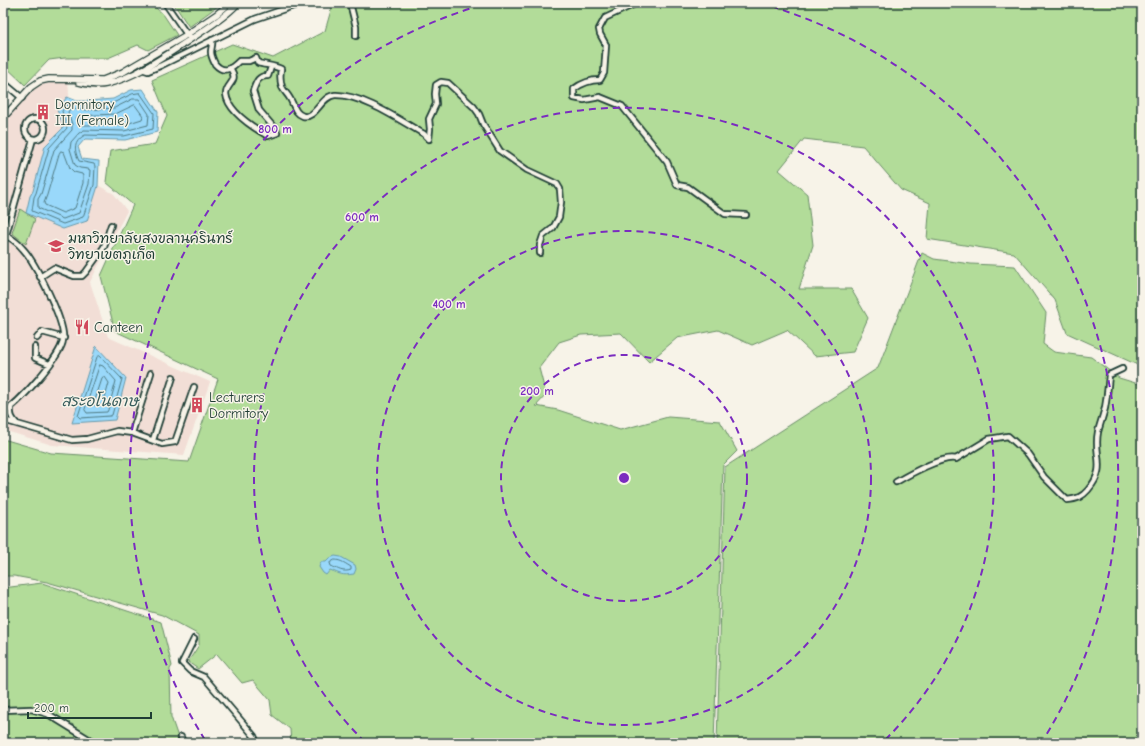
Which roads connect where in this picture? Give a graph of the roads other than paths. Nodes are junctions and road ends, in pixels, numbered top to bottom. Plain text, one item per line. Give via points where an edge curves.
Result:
1 (165, 3) edge
2 (230, 3) edge
3 (238, 3) edge
4 (302, 3) edge
5 (350, 3) edge
6 (637, 3) edge
7 (356, 36) dead end
8 (188, 37) junction
9 (212, 40) junction
10 (271, 67) junction
11 (230, 68) junction
12 (142, 69) junction
13 (68, 80) junction
14 (3, 82) edge
15 (22, 98) junction
16 (3, 118) edge
17 (33, 139) junction
18 (746, 215) dead end
19 (111, 225) dead end
20 (4, 235) edge
21 (540, 253) dead end
22 (40, 276) junction
23 (38, 338) dead end
24 (64, 338) junction
25 (35, 347) tunnel mouth
26 (49, 364) junction
27 (1122, 369) dead end
28 (151, 373) dead end
29 (173, 377) dead end
30 (194, 387) dead end
31 (11, 408) junction
32 (3, 412) edge
33 (3, 420) edge
34 (19, 425) junction
35 (132, 433) junction
36 (153, 440) junction
37 (896, 482) dead end
38 (194, 639) dead end
39 (3, 710) edge
40 (181, 737) dead end
41 (95, 743) edge
42 (183, 743) edge
43 (257, 743) edge

1 - 8 street
2 - 8 street
3 - 8 street via 221,18
4 - 9 street via 254,19
5 - 7 street
6 - 18 street via 605,18 599,29 606,45 604,73 600,80 590,80 574,89 574,98 584,100 600,97 622,106 668,162 677,185 688,186 725,214
8 - 12 street
8 - 13 street via 103,80
9 - 11 street via 212,60 220,68
9 - 12 street via 148,71
10 - 11 street via 258,63 256,58 239,61
10 - 11 street via 268,76 259,78 253,91 259,110 277,133 268,136 247,123 229,102 227,89 234,77
10 - 21 street via 281,69 282,87 290,97 294,110 304,116 313,113 327,98 334,95 355,98 386,111 429,139 430,119 436,104 436,86 441,82 448,82 479,114 485,129 500,151 527,170 557,184 560,189 559,217 553,228 543,236
12 - 13 street via 104,84 88,85
13 - 15 street via 40,81
14 - 15 street
15 - 16 street
17 - 17 street via 27,135 26,125 31,120 38,120 43,123 45,132 39,139
17 - 20 street
19 - 22 street via 104,247 82,276 74,276 54,268
20 - 22 street via 19,244
22 - 24 street via 59,316
23 - 24 street via 42,332
24 - 26 street via 61,349
25 - 26 street via 35,358
26 - 31 street
27 - 37 street via 1109,375 1096,445 1099,471 1095,482 1077,499 1067,500 1060,494 1028,454 1008,436 989,439 956,459 943,460
28 - 35 street
29 - 36 street
30 - 36 street via 175,442 162,444
31 - 32 street
31 - 34 street via 12,418
33 - 34 street
34 - 35 street via 72,440 117,432
35 - 36 street
38 - 43 street via 182,663 190,671 204,677 254,736
39 - 41 street via 32,710 48,714
40 - 42 street

